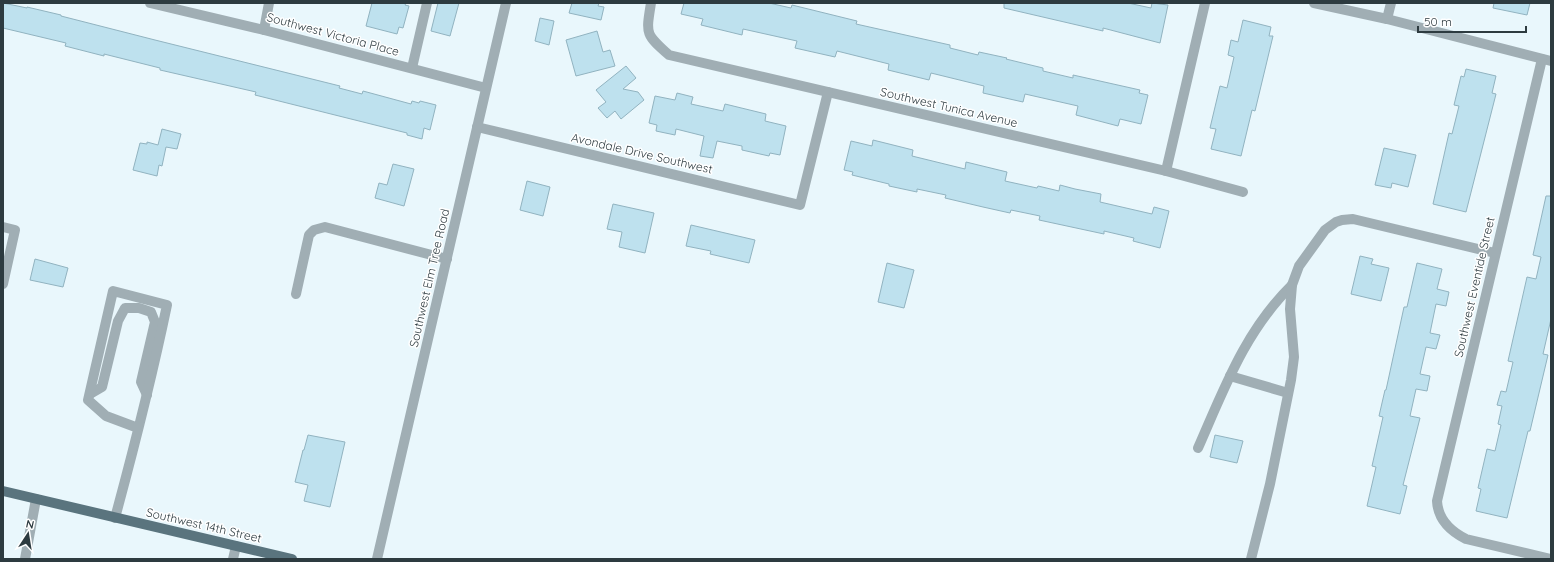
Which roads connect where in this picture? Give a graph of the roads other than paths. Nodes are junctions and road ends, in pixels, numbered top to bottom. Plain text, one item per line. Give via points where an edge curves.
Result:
1 (150, 3) edge
2 (269, 3) edge
3 (427, 3) edge
4 (506, 3) edge
5 (651, 3) edge
6 (1205, 3) edge
7 (1314, 3) edge
8 (1391, 3) edge
9 (1387, 20) junction
10 (264, 30) junction
11 (1546, 60) edge
12 (412, 68) junction
13 (486, 88) junction
14 (828, 92) junction
15 (477, 127) junction
16 (1166, 171) junction
17 (1243, 192) dead end
18 (3, 227) edge
19 (1495, 253) junction
20 (6, 257) edge
21 (446, 259) junction
22 (3, 284) edge
23 (1292, 285) junction
24 (296, 294) dead end
25 (1230, 376) junction
26 (1288, 393) junction
27 (90, 394) junction
28 (147, 395) junction
29 (138, 428) junction
30 (1198, 448) dead end
31 (3, 491) edge
32 (36, 499) junction
33 (112, 517) junction
34 (236, 546) junction
35 (25, 559) edge
36 (233, 559) edge
37 (292, 559) edge
38 (377, 559) edge
39 (1251, 559) edge
40 (1551, 559) edge

1 - 10 street, Southwest Victoria Place
2 - 10 street
3 - 12 street
4 - 13 street, Southwest Elm Tree Road
5 - 14 street, Southwest Tunica Avenue via 647,28 653,41 669,55
6 - 16 street
7 - 9 street
8 - 9 street
9 - 11 street
10 - 12 street, Southwest Victoria Place
11 - 19 street, Southwest Eventide Street
12 - 13 street, Southwest Victoria Place
13 - 15 street, Southwest Elm Tree Road
14 - 15 street, Avondale Drive Southwest via 800,204
14 - 16 street, Southwest Tunica Avenue
15 - 21 street, Southwest Elm Tree Road
16 - 17 street, Southwest Tunica Avenue
18 - 20 street via 15,230
19 - 23 street via 1353,219 1342,220 1325,230 1299,266
19 - 40 street, Southwest Eventide Street via 1439,494 1438,509 1443,521 1456,534 1466,539
20 - 22 street
21 - 24 street via 325,227 314,230 309,235
21 - 38 street, Southwest Elm Tree Road
23 - 25 street via 1276,301 1249,340
23 - 26 street via 1290,309 1294,357
25 - 26 street
25 - 30 street
26 - 39 street via 1270,484
27 - 28 street via 102,387 118,321 125,308 138,308 151,312 155,322 141,382
27 - 28 street via 113,290 167,305
27 - 29 street via 88,400 106,416
28 - 29 street
29 - 33 street
31 - 32 main road, Southwest 14th Street
32 - 33 main road, Southwest 14th Street
32 - 35 street
33 - 34 main road, Southwest 14th Street
34 - 36 street
34 - 37 main road, Southwest 14th Street

